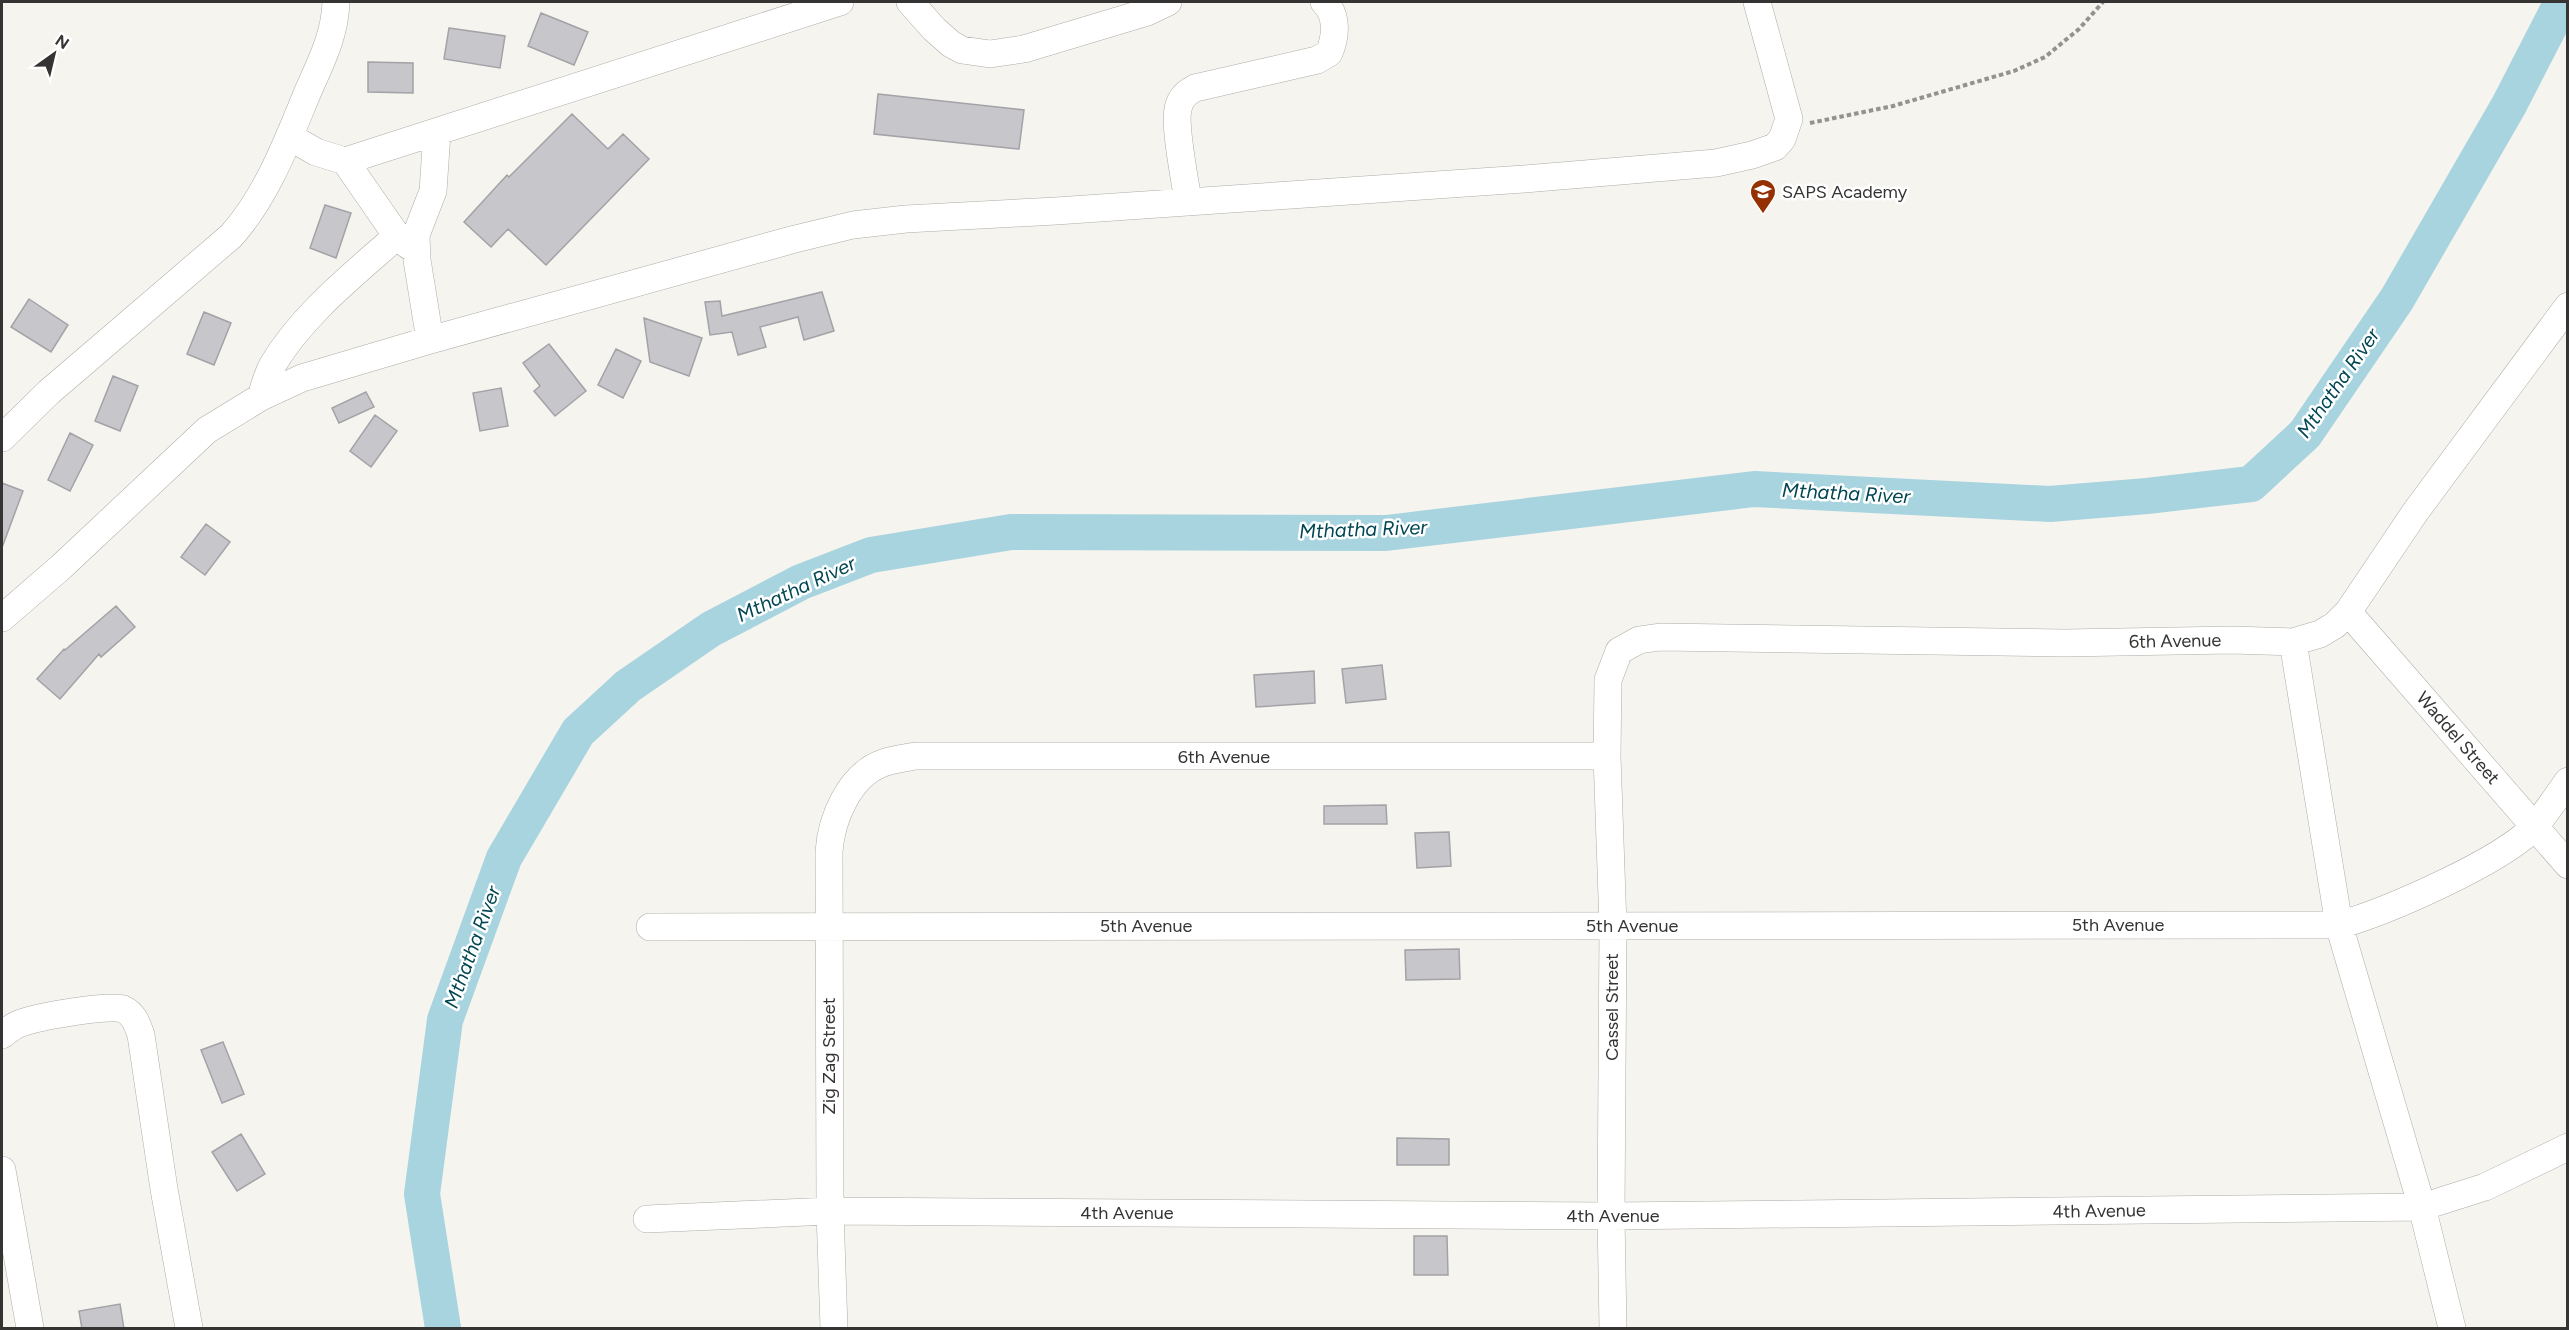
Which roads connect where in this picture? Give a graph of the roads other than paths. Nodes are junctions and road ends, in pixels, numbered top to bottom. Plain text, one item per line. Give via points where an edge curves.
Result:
1 (336, 2) edge
2 (840, 2) edge
3 (910, 2) edge
4 (1168, 2) edge
5 (1324, 2) edge
6 (1757, 2) edge
7 (437, 133) junction
8 (290, 136) junction
9 (345, 161) junction
10 (1188, 201) junction
11 (406, 243) junction
12 (2568, 306) edge
13 (430, 340) junction
14 (261, 397) junction
15 (2, 438) edge
16 (2348, 612) junction
17 (2, 618) edge
18 (2293, 642) junction
19 (1619, 651) joint
20 (1607, 756) junction
21 (2568, 781) edge
22 (852, 788) joint
23 (2535, 826) junction
24 (2568, 865) edge
25 (2339, 925) junction
26 (829, 926) junction
27 (1613, 926) junction
28 (650, 927) dead end
29 (2, 1035) edge
30 (2568, 1147) edge
31 (2, 1170) edge
32 (2422, 1207) junction
33 (830, 1211) junction
34 (1611, 1216) junction
35 (647, 1219) dead end
36 (30, 1329) edge
37 (189, 1329) edge
38 (834, 1329) edge
39 (1613, 1329) edge
40 (2452, 1329) edge

1 - 8 street via 330,39
2 - 7 street
3 - 4 street via 951,44 962,51 990,54 1034,46
5 - 10 street via 1330,7 1334,24 1335,37 1329,53 1317,60 1186,92 1177,114
6 - 10 street via 1788,111 1788,125 1775,147 1716,163
7 - 9 street
7 - 11 street via 433,190
8 - 9 street via 316,152
8 - 15 street via 247,219 231,236 49,392
9 - 11 street
10 - 13 street via 853,225
11 - 13 street
11 - 14 street via 312,315 271,368
12 - 16 street, 6th Avenue via 2416,511
13 - 14 street via 302,378
14 - 17 street via 207,430
16 - 18 street, 6th Avenue via 2319,634
16 - 23 street, Waddel Street
18 - 19 street, 6th Avenue via 1660,637 1639,640
18 - 25 street
19 - 20 street, Cassel Street via 1608,680
20 - 22 street, 6th Avenue via 916,756 881,764
20 - 27 street, Cassel Street
21 - 23 street, 5th Avenue
22 - 26 street, Zig Zag Street via 839,808 830,838
23 - 24 street, Waddel Street
23 - 25 street, 5th Avenue via 2497,855 2366,918
25 - 27 street, 5th Avenue
25 - 32 street
26 - 27 street, 5th Avenue
26 - 28 street, 5th Avenue
26 - 33 street, Zig Zag Street
27 - 34 street, Cassel Street
29 - 37 street via 21,1023 112,1006 130,1013 136,1022
30 - 32 street, 4th Avenue via 2485,1187
31 - 36 street
32 - 34 street, 4th Avenue
32 - 40 street
33 - 34 street, 4th Avenue
33 - 35 street, 4th Avenue
33 - 38 street, Zig Zag Street
34 - 39 street, Cassel Street

